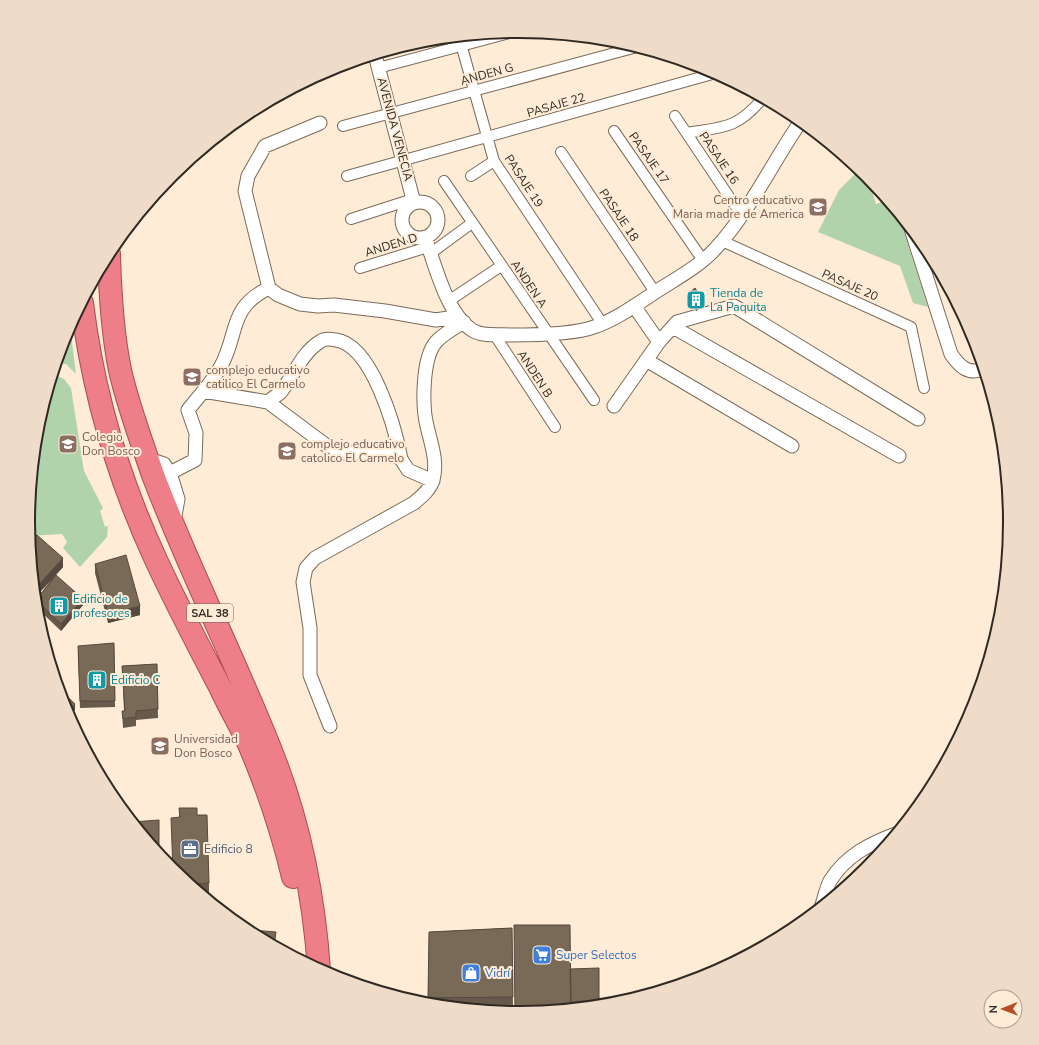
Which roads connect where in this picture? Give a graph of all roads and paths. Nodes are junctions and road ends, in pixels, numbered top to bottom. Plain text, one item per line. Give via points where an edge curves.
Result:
1 (460, 41) edge
2 (456, 42) edge
3 (626, 50) edge
4 (377, 62) edge
5 (706, 76) edge
6 (474, 91) junction
7 (760, 102) edge
8 (391, 113) junction
9 (675, 116) dead end
10 (320, 123) dead end
11 (343, 126) dead end
12 (797, 126) edge
13 (614, 131) dead end
14 (687, 133) junction
15 (487, 137) junction
16 (561, 152) dead end
17 (404, 161) junction
18 (494, 162) junction
19 (347, 176) dead end
20 (471, 176) dead end
21 (444, 181) dead end
22 (414, 201) junction
23 (742, 216) junction
24 (351, 219) dead end
25 (472, 223) junction
26 (722, 241) junction
27 (428, 245) junction
28 (916, 245) edge
29 (702, 259) junction
30 (109, 265) edge
31 (501, 266) junction
32 (360, 268) dead end
33 (269, 288) junction
34 (655, 292) junction
35 (450, 300) junction
36 (634, 306) junction
37 (83, 312) edge
38 (602, 323) junction
39 (460, 324) junction
40 (673, 327) junction
41 (494, 334) junction
42 (547, 334) junction
43 (659, 342) junction
44 (646, 360) junction
45 (979, 371) edge
46 (924, 388) dead end
47 (203, 391) junction
48 (594, 400) dead end
49 (268, 402) junction
50 (614, 406) dead end
51 (918, 419) dead end
52 (554, 427) dead end
53 (792, 446) dead end
54 (899, 456) dead end
55 (148, 459) junction
56 (401, 459) junction
57 (170, 473) junction
58 (433, 481) junction
59 (173, 527) junction
60 (330, 726) dead end
61 (888, 837) edge
62 (824, 899) edge
63 (305, 957) edge
64 (318, 963) edge

1 - 6 street, PASAJE 19
2 - 4 street
3 - 6 street, ANDEN G
4 - 8 street, AVENIDA VENECIA
5 - 15 street, PASAJE 22
6 - 8 street, ANDEN G
6 - 15 street, PASAJE 19
7 - 14 street via 751,112 731,126
8 - 11 street, ANDEN G
8 - 17 street, AVENIDA VENECIA
9 - 14 street, PASAJE 16
10 - 33 street via 265,146 248,176 245,191
12 - 23 street
13 - 29 street, PASAJE 17
14 - 23 street, PASAJE 16
15 - 17 street, PASAJE 22
15 - 18 street, PASAJE 19
16 - 34 street, PASAJE 18
17 - 19 street, PASAJE 22
17 - 22 street, AVENIDA VENECIA
18 - 20 street
18 - 38 street, PASAJE 19
21 - 25 street, ANDEN A
22 - 24 street
22 - 27 street via 427,203 436,212 437,225
22 - 27 street via 404,210 403,227 412,236
23 - 26 street
25 - 27 street, ANDEN D
25 - 31 street, ANDEN A
26 - 29 street
26 - 46 street, PASAJE 20 via 911,327
27 - 32 street, ANDEN D
27 - 35 street
28 - 45 street via 945,342 958,365 966,371
29 - 34 street
30 - 55 highway, SAL 38 via 110,302 120,371 130,410
31 - 35 street
31 - 42 street, ANDEN A
33 - 39 street via 278,295 300,304 385,311 436,320 448,318
33 - 47 street via 255,295 243,309 236,321 221,365
34 - 36 street
35 - 39 street
36 - 38 street
36 - 43 street
37 - 63 highway, SAL 38 via 98,398 123,479 156,560 247,742 278,822 294,883
38 - 42 street via 593,328
39 - 41 street via 486,334
39 - 58 street via 435,343 424,380 423,400 435,462
40 - 43 street
40 - 51 street via 678,322 734,306
40 - 54 street
41 - 42 street
41 - 52 street, ANDEN B
42 - 48 street, ANDEN A
43 - 44 street
44 - 50 street
44 - 53 street
47 - 49 street
47 - 57 street via 188,410 196,433 195,460
49 - 56 street via 331,449 344,453 391,453
49 - 56 street via 279,393 311,348 322,340 346,343 357,350 378,386 396,431
55 - 57 street via 164,464
55 - 59 highway, SAL 38
56 - 58 street via 408,470
57 - 59 street via 178,499
58 - 60 street via 425,494 414,503 315,558 306,568 303,582 310,628 310,675
59 - 64 highway, SAL 38 via 256,715 286,793 311,894
61 - 62 street via 869,844 847,859 830,882

